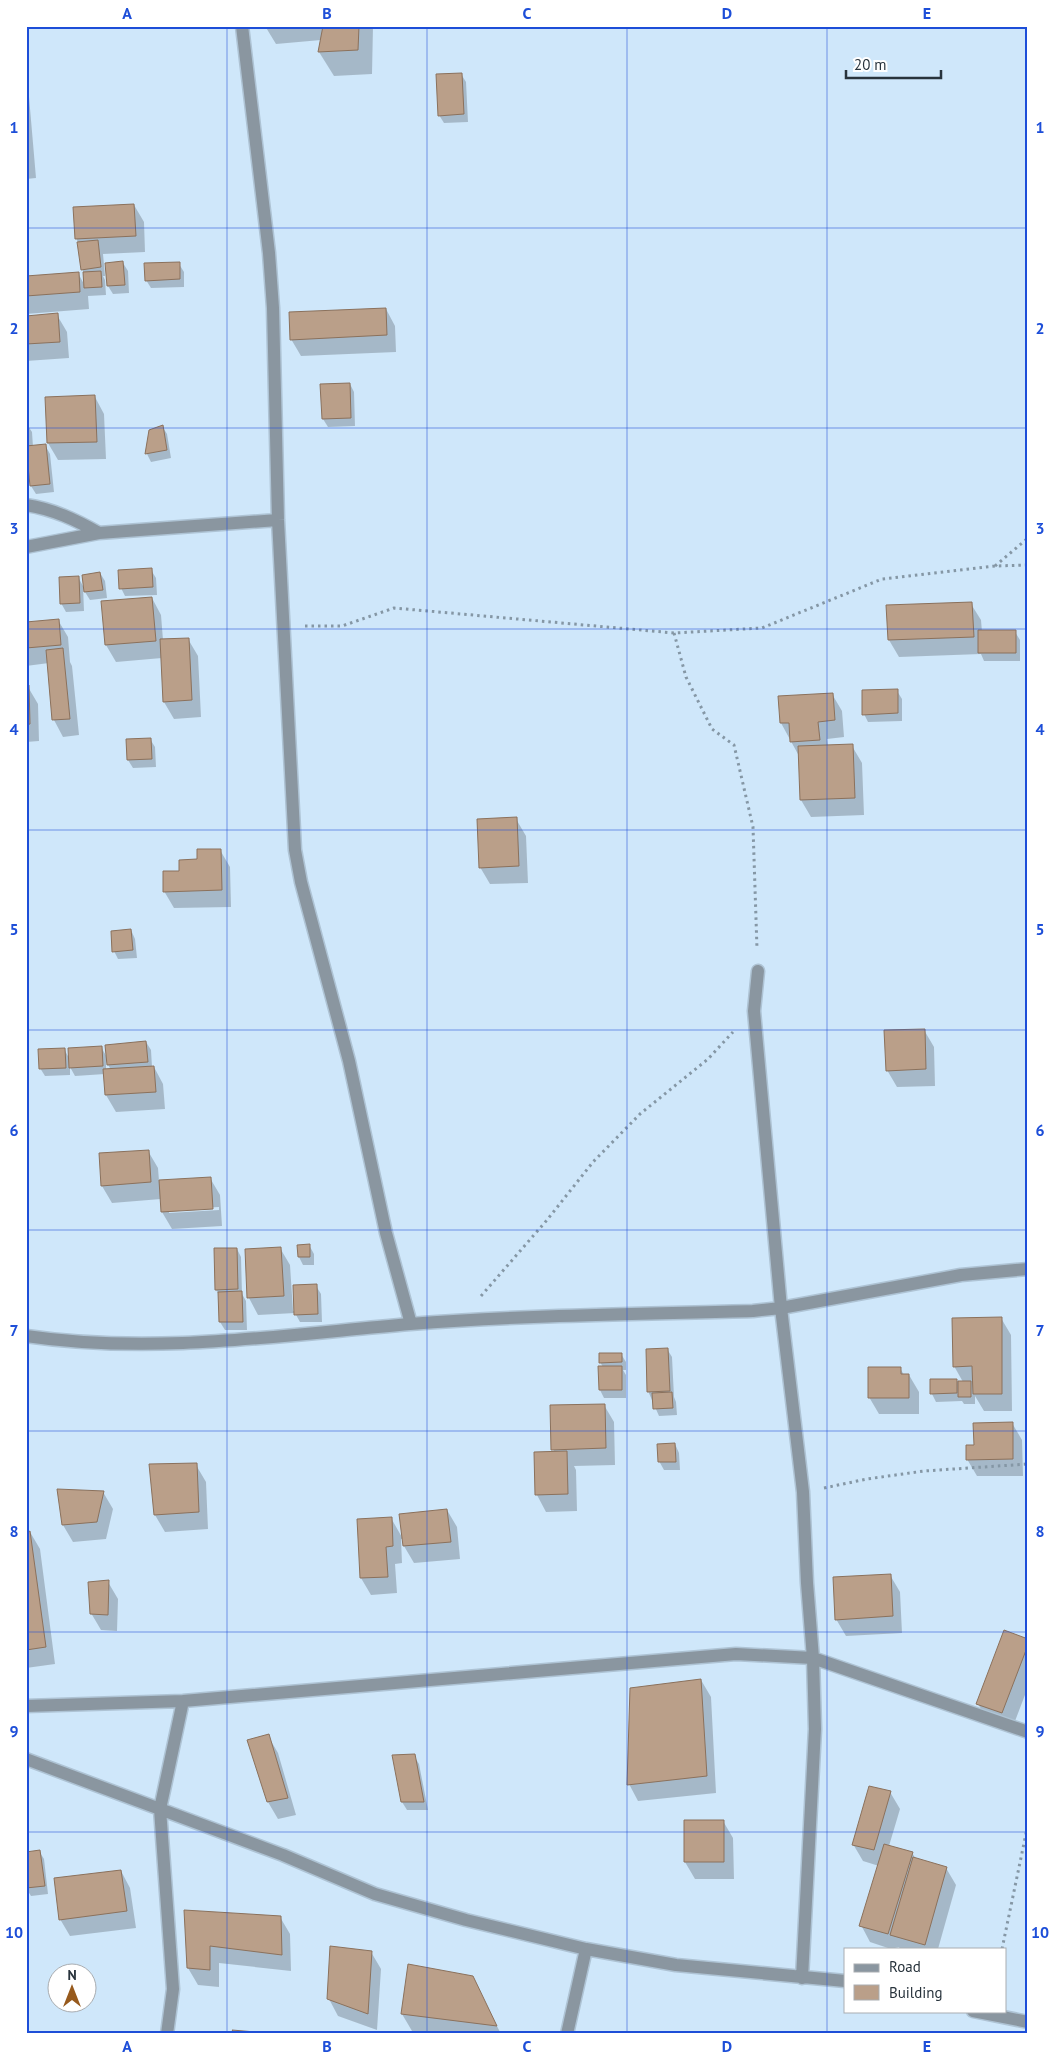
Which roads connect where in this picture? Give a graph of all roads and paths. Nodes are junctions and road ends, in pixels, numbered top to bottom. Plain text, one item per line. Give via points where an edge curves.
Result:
1 (242, 26) edge
2 (26, 505) edge
3 (278, 520) junction
4 (99, 533) junction
5 (1028, 538) edge
6 (26, 547) edge
7 (1028, 565) edge
8 (995, 566) junction
9 (284, 625) junction
10 (674, 633) junction
11 (758, 971) joint
12 (754, 1011) junction
13 (1028, 1268) edge
14 (781, 1308) junction
15 (460, 1322) junction
16 (411, 1324) junction
17 (26, 1336) edge
18 (1028, 1464) edge
19 (803, 1492) junction
20 (813, 1658) junction
21 (183, 1701) junction
22 (26, 1706) edge
23 (1028, 1732) edge
24 (26, 1759) edge
25 (160, 1809) junction
26 (1028, 1824) edge
27 (586, 1948) junction
28 (1002, 1948) edge
29 (802, 1978) junction
30 (844, 1981) edge
31 (978, 2012) edge
32 (1028, 2022) edge
33 (167, 2034) edge
34 (567, 2034) edge

1 - 3 street via 269,253
2 - 4 street via 66,515
3 - 4 street
3 - 9 street
4 - 6 street
5 - 8 path
7 - 8 path
8 - 10 path via 882,579 762,628
9 - 10 path via 342,626 394,608
9 - 16 street via 295,850 349,1061 386,1233
10 - 11 path via 686,677 712,729 734,745 753,827
11 - 12 street
12 - 14 street
12 - 15 path via 708,1059 640,1114 593,1162
13 - 14 street via 961,1275
14 - 15 street
14 - 19 street
15 - 16 street
16 - 17 street via 277,1338 151,1344 61,1341
18 - 19 path via 924,1471
19 - 20 street
20 - 21 street via 736,1654
20 - 23 street
20 - 29 street via 815,1729
21 - 22 street
21 - 25 street
24 - 25 street
25 - 27 street via 283,1854 375,1894 466,1920
25 - 33 street via 173,1989
26 - 28 path
27 - 29 street via 676,1965
27 - 34 street
29 - 30 street
31 - 32 street

